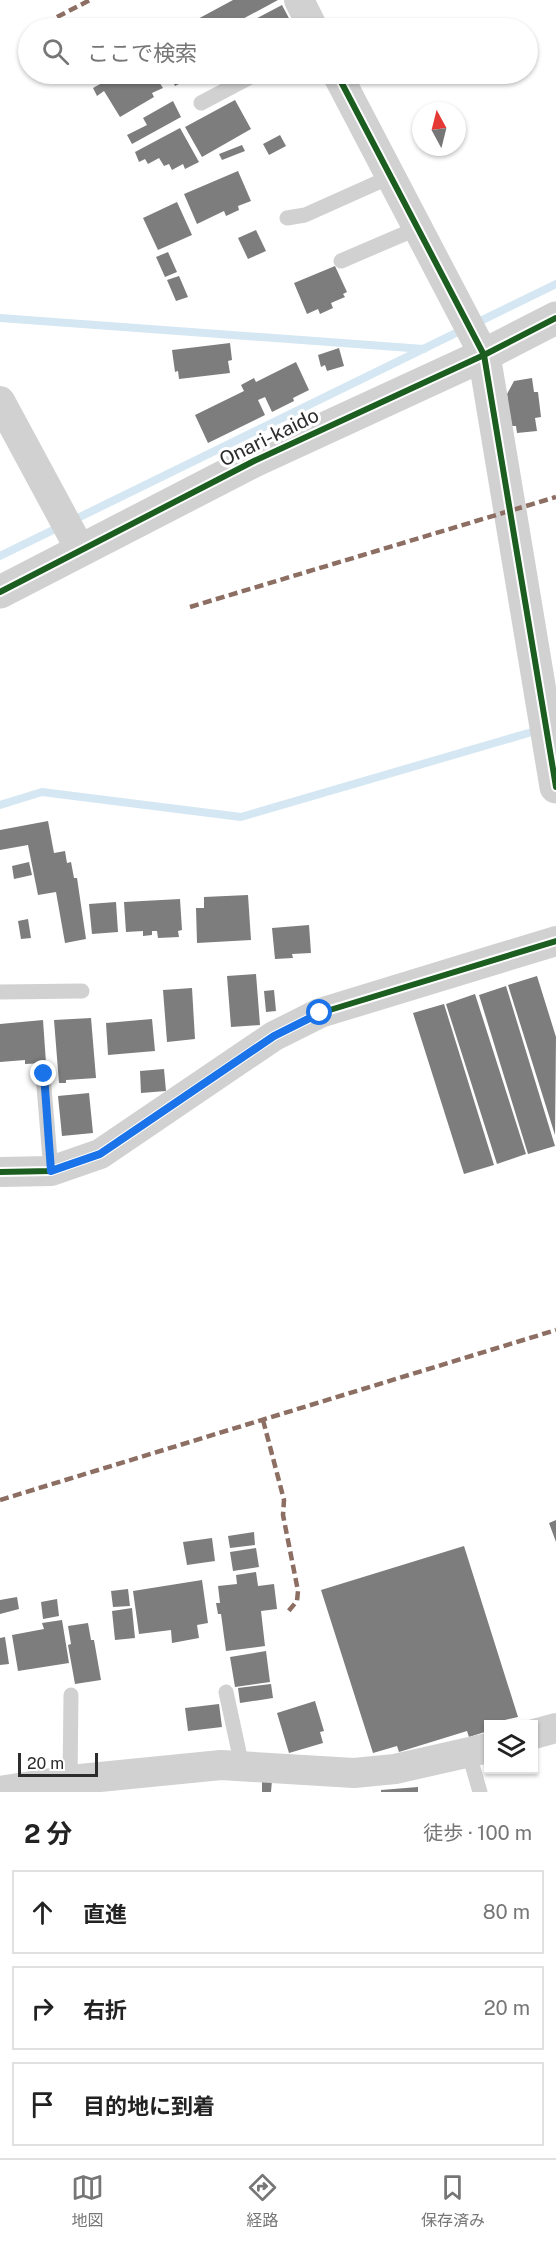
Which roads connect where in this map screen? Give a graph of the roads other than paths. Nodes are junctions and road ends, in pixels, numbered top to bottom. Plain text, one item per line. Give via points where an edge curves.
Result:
1 (299, 0) edge
2 (308, 18) edge
3 (238, 84) edge
4 (342, 84) edge
5 (201, 104) dead end
6 (390, 177) junction
7 (287, 218) dead end
8 (418, 228) junction
9 (341, 261) dead end
10 (556, 318) edge
11 (484, 355) junction
12 (0, 401) edge
13 (81, 551) junction
14 (0, 592) edge
15 (556, 787) edge
16 (556, 941) edge
17 (82, 991) dead end
18 (0, 992) edge
19 (44, 1074) dead end
20 (51, 1171) junction
21 (0, 1172) edge
22 (226, 1692) dead end
23 (71, 1695) dead end
24 (556, 1728) edge
25 (538, 1733) edge
26 (479, 1751) edge
27 (242, 1766) junction
28 (70, 1780) junction
29 (0, 1791) edge
30 (480, 1792) edge

1 - 2 street
3 - 5 lane
4 - 6 street
6 - 7 lane via 305,215
6 - 8 street
8 - 9 lane
8 - 11 street
10 - 11 street, Onari-kaido
11 - 13 street, Onari-kaido via 254,461
11 - 15 street
12 - 13 street
13 - 14 street, Onari-kaido
16 - 20 street via 320,1013 274,1036 100,1154
17 - 18 lane
19 - 20 lane
20 - 21 street
22 - 27 lane
23 - 28 lane
24 - 25 street
26 - 27 street via 395,1769 354,1773
26 - 30 lane
27 - 28 street
28 - 29 street

